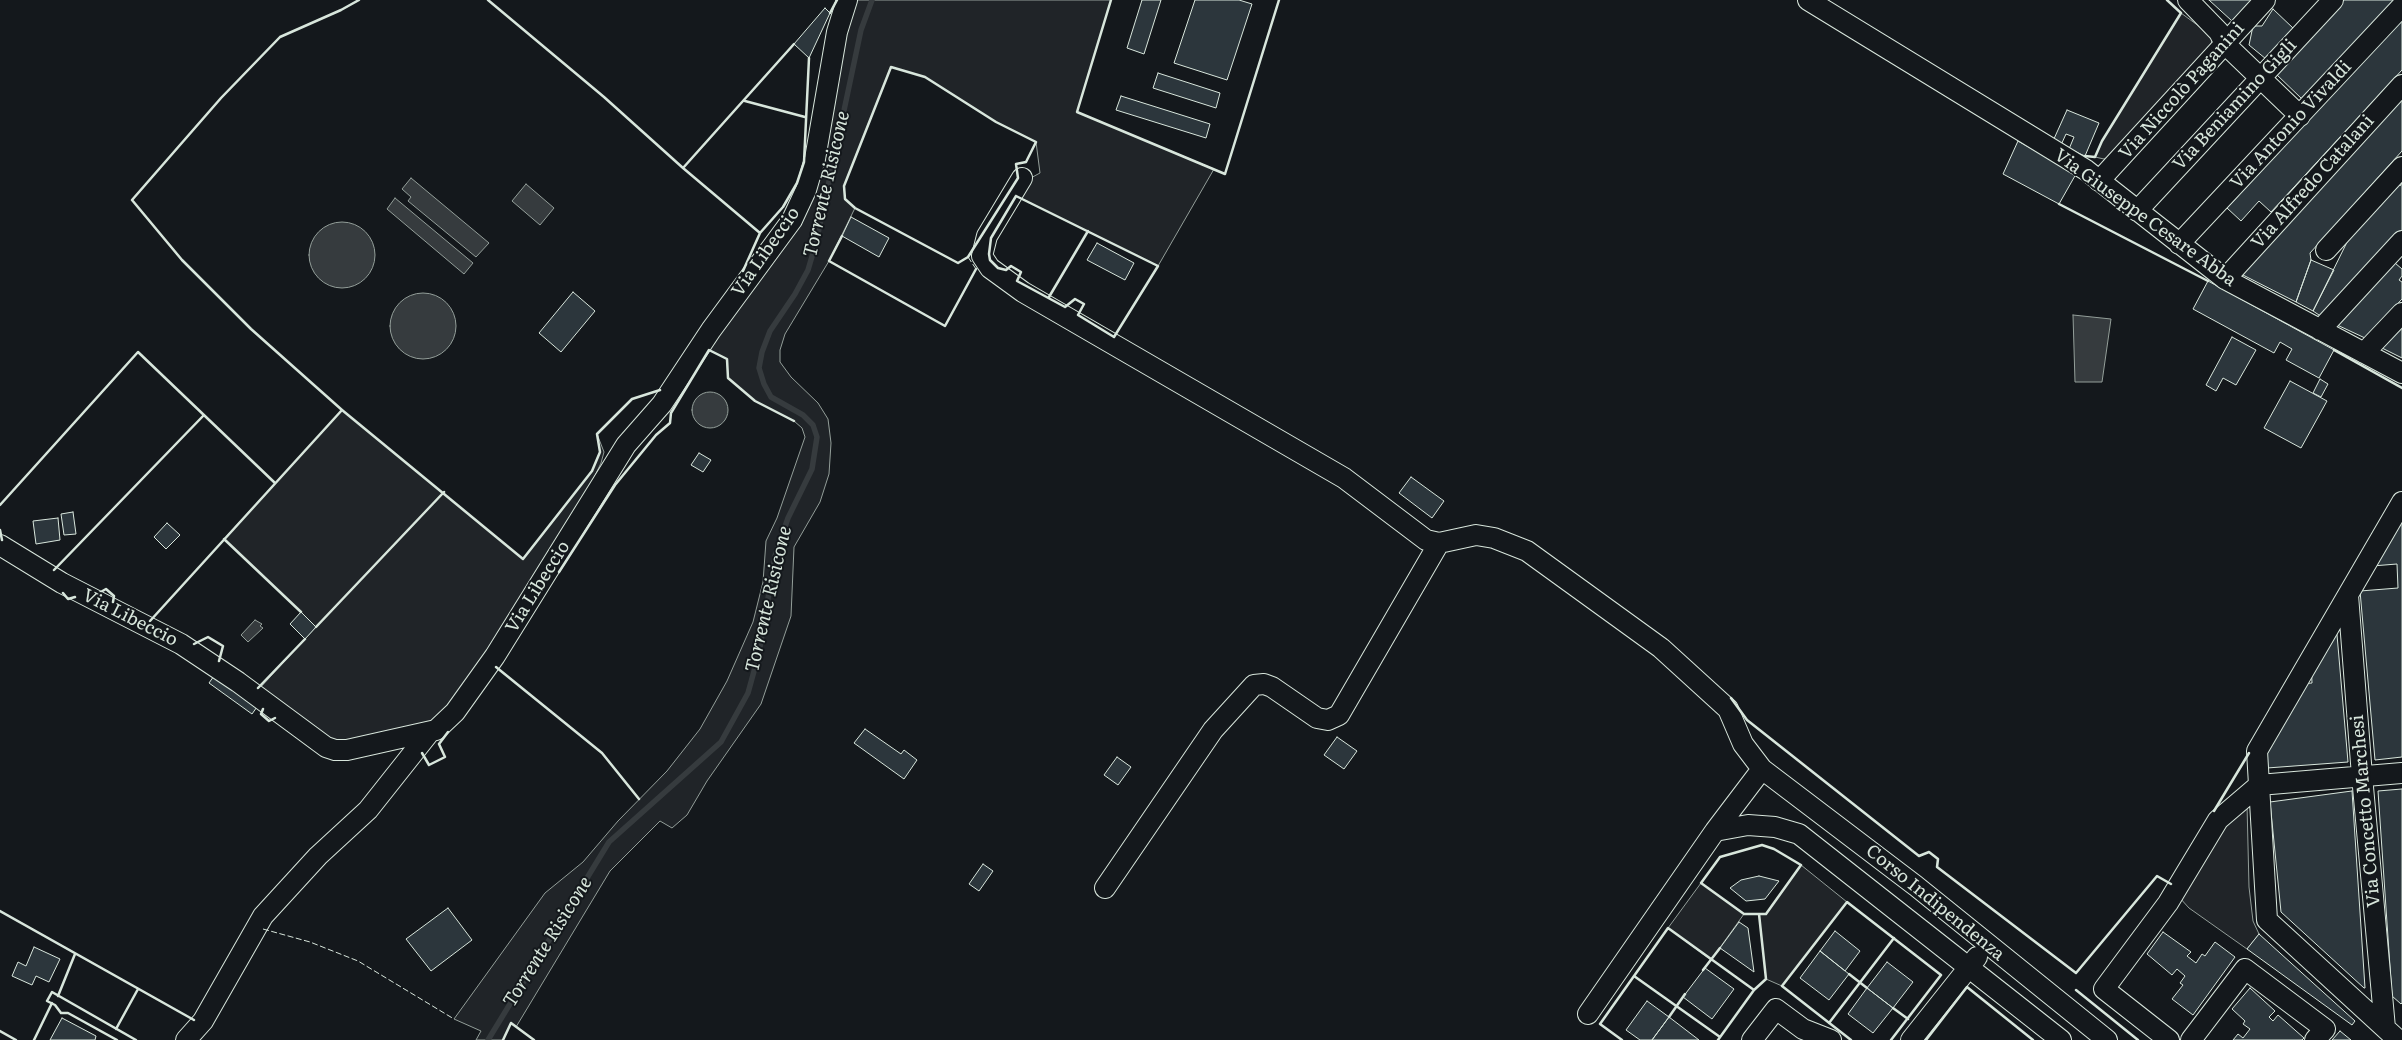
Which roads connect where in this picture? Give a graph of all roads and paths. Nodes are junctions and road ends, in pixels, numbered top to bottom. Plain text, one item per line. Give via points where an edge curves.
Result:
1 (847, 0) edge
2 (1808, 0) edge
3 (2188, 0) edge
4 (2265, 0) edge
5 (2333, 0) edge
6 (2402, 6) edge
7 (2225, 44) junction
8 (2260, 78) junction
9 (2402, 85) edge
10 (2300, 116) junction
11 (2402, 167) edge
12 (1022, 178) dead end
13 (2099, 182) junction
14 (2137, 211) junction
15 (2402, 241) edge
16 (2179, 244) junction
17 (2326, 250) dead end
18 (2224, 279) junction
19 (2402, 314) edge
20 (2320, 330) junction
21 (2364, 354) junction
22 (2402, 373) edge
23 (2402, 502) edge
24 (1439, 542) junction
25 (0, 545) edge
26 (2348, 595) junction
27 (429, 733) junction
28 (1762, 769) junction
29 (2402, 773) edge
30 (2362, 776) junction
31 (2259, 785) junction
32 (1715, 831) junction
33 (1859, 842) junction
34 (1840, 865) junction
35 (1105, 888) dead end
36 (1987, 945) junction
37 (1968, 967) junction
38 (1588, 1014) dead end
39 (2394, 1031) edge
40 (186, 1040) edge
41 (1752, 1040) edge
42 (1831, 1040) edge
43 (1911, 1040) edge
44 (2061, 1040) edge
45 (2107, 1040) edge
46 (2169, 1040) edge
47 (2191, 1040) edge
48 (2314, 1040) edge

1 - 27 street, Via Libeccio via 835,41 815,159 806,190 792,220 711,330 662,404 626,445 495,656 455,712
2 - 13 street, Via Giuseppe Cesare Abba via 2086,170
3 - 7 street via 2219,32
4 - 7 street, Via Niccolò Paganini
5 - 8 street, Via Beniamino Gigli
6 - 10 street, Via Antonio Vivaldi
7 - 8 street
7 - 13 street, Via Niccolò Paganini
8 - 10 street
8 - 14 street, Via Beniamino Gigli
9 - 18 street, Via Alfredo Catalani
10 - 16 street, Via Antonio Vivaldi
11 - 17 street
12 - 24 street via 987,236 982,256 990,268 1023,292 1344,478 1426,540
13 - 14 street, Via Giuseppe Cesare Abba
14 - 16 street, Via Giuseppe Cesare Abba
15 - 20 street
16 - 18 street, Via Giuseppe Cesare Abba
18 - 20 street, Via Giuseppe Cesare Abba
19 - 21 street
20 - 21 street, Via Giuseppe Cesare Abba
21 - 22 street, Via Giuseppe Cesare Abba
23 - 26 street
24 - 28 street, Corso Indipendenza via 1476,535 1494,538 1527,551 1661,648 1728,709 1743,744
24 - 35 street via 1339,715 1328,720 1317,718 1272,687 1254,685 1213,730
25 - 27 street, Via Libeccio via 62,583 181,644 326,747 347,750
26 - 30 street, Via Concetto Marchesi
26 - 31 street via 2257,751
27 - 40 street via 368,810 318,856 263,916 203,1021
28 - 32 street
28 - 33 street, Corso Indipendenza
29 - 30 street
30 - 31 street
30 - 39 street, Via Concetto Marchesi
31 - 39 street via 2267,920
31 - 46 street via 2218,820 2168,903 2104,989
32 - 34 street, Corso Indipendenza via 1748,825 1775,827 1799,834
32 - 38 street
33 - 34 street
33 - 36 street, Corso Indipendenza
34 - 37 street, Corso Indipendenza
36 - 37 street
36 - 45 street, Corso Indipendenza
37 - 43 street
37 - 44 street, Corso Indipendenza
41 - 42 street via 1776,1009 1803,1029
47 - 48 street via 2245,969 2325,1029

